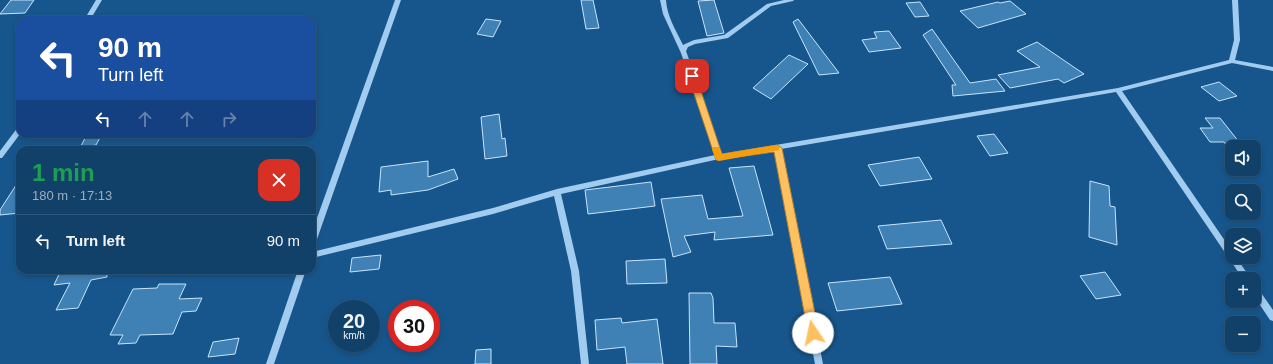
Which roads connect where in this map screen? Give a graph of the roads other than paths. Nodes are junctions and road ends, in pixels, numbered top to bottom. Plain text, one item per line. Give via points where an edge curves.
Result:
1 (99, 0) edge
2 (398, 0) edge
3 (663, 0) edge
4 (791, 0) edge
5 (1235, 0) edge
6 (89, 16) edge
7 (683, 52) junction
8 (1232, 61) junction
9 (1273, 69) edge
10 (1118, 90) junction
11 (16, 134) edge
12 (777, 148) junction
13 (0, 156) edge
14 (719, 157) junction
15 (557, 192) junction
16 (316, 231) edge
17 (1225, 247) edge
18 (316, 254) edge
19 (301, 274) edge
20 (1261, 299) edge
21 (1273, 317) edge
22 (270, 364) edge
23 (585, 364) edge
24 (819, 364) edge

1 - 6 street
2 - 16 street
3 - 7 street via 665,17
4 - 7 street via 769,5 726,37 694,42 686,46
5 - 8 street via 1237,40
7 - 14 street
8 - 9 street
8 - 10 street
10 - 12 street
10 - 17 street
11 - 13 street
12 - 14 street
12 - 24 street
14 - 15 street
15 - 18 street via 494,211
15 - 23 street via 575,271
19 - 22 street
20 - 21 street

